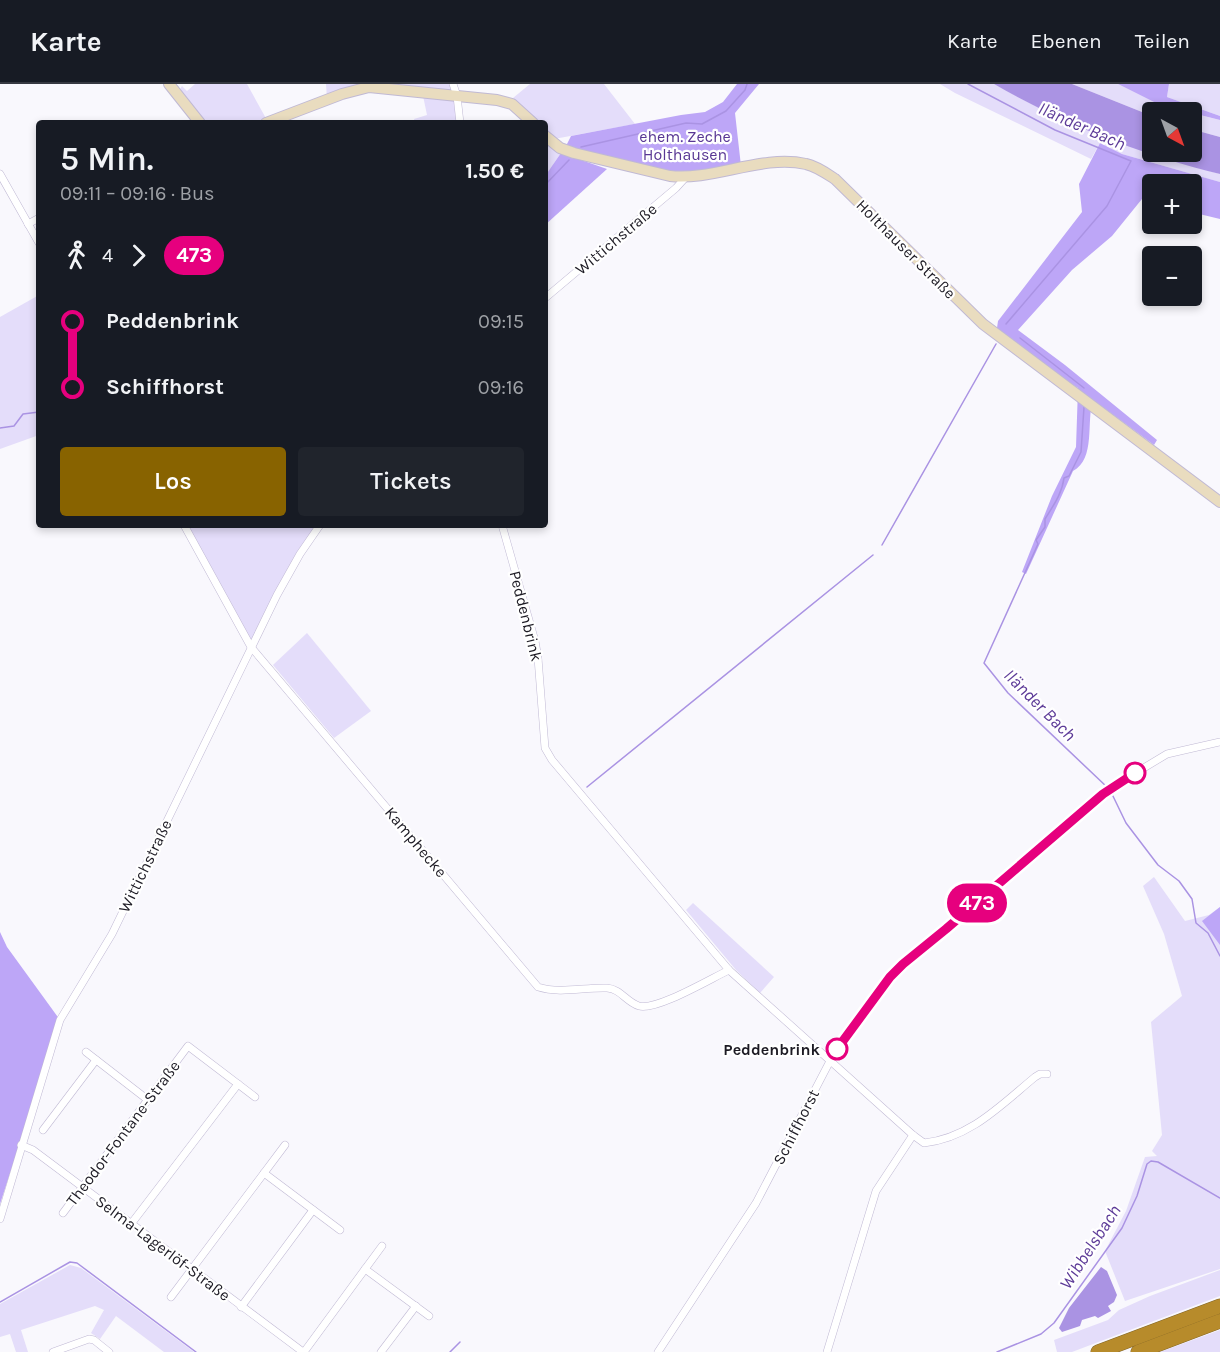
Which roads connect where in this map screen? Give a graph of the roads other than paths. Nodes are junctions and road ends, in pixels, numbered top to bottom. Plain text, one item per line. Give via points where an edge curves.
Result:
1 (169, 84) edge
2 (453, 84) edge
3 (457, 96) junction
4 (198, 120) edge
5 (279, 120) edge
6 (460, 120) edge
7 (530, 120) edge
8 (548, 138) edge
9 (0, 174) edge
10 (686, 177) junction
11 (36, 220) edge
12 (28, 224) junction
13 (36, 238) edge
14 (548, 296) edge
15 (1220, 501) edge
16 (186, 528) edge
17 (318, 528) edge
18 (503, 528) edge
19 (251, 647) junction
20 (1220, 742) edge
21 (729, 970) junction
22 (86, 1052) dead end
23 (96, 1060) junction
24 (830, 1061) junction
25 (1047, 1074) dead end
26 (238, 1084) junction
27 (255, 1097) dead end
28 (148, 1100) junction
29 (43, 1130) dead end
30 (913, 1135) junction
31 (21, 1145) junction
32 (285, 1145) dead end
33 (264, 1173) junction
34 (82, 1187) junction
35 (313, 1210) junction
36 (63, 1213) dead end
37 (0, 1219) edge
38 (131, 1224) junction
39 (340, 1230) dead end
40 (382, 1246) dead end
41 (192, 1269) junction
42 (365, 1269) junction
43 (171, 1297) dead end
44 (241, 1306) junction
45 (416, 1306) junction
46 (1220, 1306) edge
47 (429, 1316) dead end
48 (1220, 1321) edge
49 (52, 1352) edge
50 (109, 1352) edge
51 (303, 1352) edge
52 (381, 1352) edge
53 (658, 1352) edge
54 (827, 1352) edge
55 (1098, 1352) edge
56 (1138, 1352) edge

1 - 4 street
2 - 3 street
3 - 5 street via 369,87 342,93
3 - 6 street
3 - 7 street via 508,102
8 - 10 street, Holthauser Straße via 574,153
9 - 12 street
10 - 14 street, Wittichstraße
10 - 15 street, Holthauser Straße via 779,163 807,164 825,172 983,324
11 - 12 street
12 - 13 street
16 - 19 street, Kamphecke
17 - 19 street, Wittichstraße via 286,578
18 - 21 street, Peddenbrink via 537,649 545,748
19 - 21 street, Kamphecke via 538,987 557,991 610,988 634,1004 650,1007
19 - 31 street, Wittichstraße via 112,934 60,1020
20 - 24 street, Schiffhorst via 1167,754 1109,789 890,977
21 - 24 street, Peddenbrink
22 - 23 street
23 - 28 street
23 - 29 street
24 - 30 street, Peddenbrink
24 - 53 street, Schiffhorst via 756,1203
25 - 30 street via 1035,1077 968,1131 924,1143
26 - 27 street, Theodor-Fontane-Straße
26 - 28 street, Theodor-Fontane-Straße via 188,1046
26 - 38 street
28 - 34 street, Theodor-Fontane-Straße
30 - 54 street via 876,1191
31 - 34 street, Selma-Lagerlöf-Straße
31 - 37 street, Wittichstraße
32 - 33 street
33 - 35 street
33 - 41 street
34 - 36 street, Theodor-Fontane-Straße
34 - 38 street, Selma-Lagerlöf-Straße
35 - 39 street
35 - 44 street
38 - 41 street, Selma-Lagerlöf-Straße
40 - 42 street
41 - 43 street
41 - 44 street, Selma-Lagerlöf-Straße
42 - 45 street
42 - 51 street
44 - 51 street, Selma-Lagerlöf-Straße
45 - 47 street
45 - 52 street
46 - 55 highway
48 - 56 highway
49 - 50 street via 89,1339

